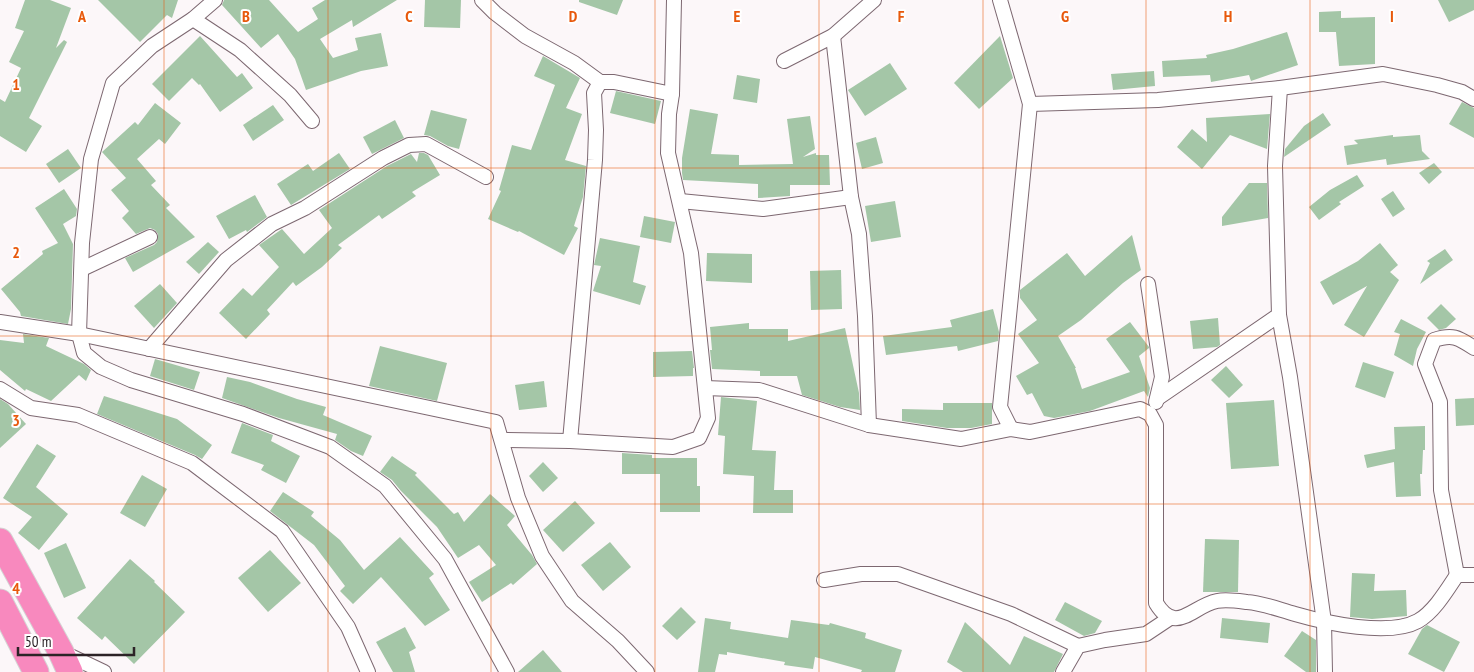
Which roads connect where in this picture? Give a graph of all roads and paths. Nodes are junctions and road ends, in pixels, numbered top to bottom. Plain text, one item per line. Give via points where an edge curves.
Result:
1 (215, 0) edge
2 (482, 0) edge
3 (674, 0) edge
4 (874, 0) edge
5 (1000, 0) edge
6 (193, 19) junction
7 (833, 36) junction
8 (784, 61) dead end
9 (600, 82) junction
10 (1280, 88) junction
11 (1468, 93) edge
12 (672, 94) junction
13 (1474, 99) edge
14 (1030, 104) junction
15 (312, 121) dead end
16 (486, 177) dead end
17 (851, 197) junction
18 (680, 201) junction
19 (150, 237) dead end
20 (82, 270) junction
21 (1148, 284) dead end
22 (1279, 315) junction
23 (0, 322) edge
24 (79, 334) junction
25 (1474, 348) edge
26 (149, 349) junction
27 (705, 388) junction
28 (0, 389) edge
29 (1158, 398) junction
30 (1150, 414) junction
31 (869, 425) junction
32 (1011, 429) junction
33 (502, 440) junction
34 (570, 440) junction
35 (0, 542) edge
36 (1457, 575) junction
37 (1474, 575) edge
38 (824, 580) dead end
39 (0, 602) edge
40 (1170, 618) junction
41 (1324, 622) junction
42 (1078, 646) junction
43 (65, 662) edge
44 (36, 672) edge
45 (104, 672) edge
46 (368, 672) edge
47 (507, 672) edge
48 (647, 672) edge
49 (1063, 672) edge
50 (1325, 672) edge

1 - 6 street
2 - 9 street via 525,36 574,63
3 - 12 street
4 - 7 street
5 - 14 street
6 - 15 street via 240,50 290,95
6 - 20 street via 152,46 113,83 92,158
7 - 8 street
7 - 17 street
9 - 12 street
9 - 34 street via 594,93 595,160
10 - 11 street via 1383,74
10 - 14 street via 1158,100
10 - 22 street via 1275,166
11 - 13 street
12 - 18 street via 668,153
14 - 32 street via 1000,407
16 - 26 street via 426,144 409,145 383,158 305,208 272,224 226,260
17 - 18 street via 763,209
17 - 31 street via 860,243
18 - 27 street via 691,253
19 - 20 street
20 - 24 street
21 - 29 street via 1162,377
22 - 29 street
22 - 41 street
23 - 24 street
24 - 26 street
24 - 47 street via 84,353 101,367 330,447 385,486 445,559
25 - 36 street via 1447,336 1434,340 1425,364 1440,402 1441,490
26 - 33 street via 496,422
27 - 31 street via 759,390
27 - 34 street via 708,418 699,438 673,448
28 - 46 street via 31,408 78,415 192,463 282,531 348,627
29 - 30 street
30 - 32 street via 1140,409 1030,432
30 - 40 street via 1156,425 1156,603
31 - 32 street via 960,439
33 - 34 street
33 - 48 street via 518,498 542,556 572,601 618,641
35 - 43 highway
36 - 37 street
36 - 41 street via 1440,601 1418,621 1390,629
38 - 42 street via 862,574 898,574 1011,614
39 - 44 highway
40 - 41 street via 1183,618 1218,601 1234,601 1250,602
40 - 42 street via 1146,634
41 - 50 street
42 - 49 street
43 - 45 street

